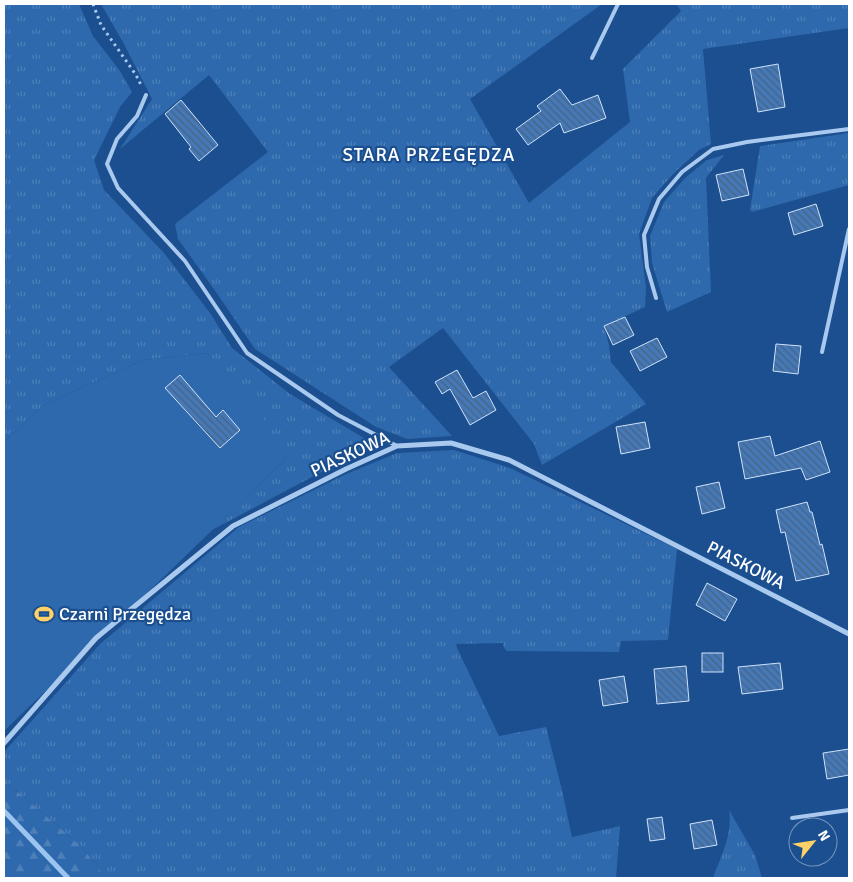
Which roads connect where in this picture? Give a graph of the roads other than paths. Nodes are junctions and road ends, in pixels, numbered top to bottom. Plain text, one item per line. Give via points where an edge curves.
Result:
1 (618, 4) edge
2 (592, 58) dead end
3 (146, 95) road end
4 (849, 129) edge
5 (849, 229) edge
6 (656, 298) dead end
7 (822, 352) dead end
8 (397, 446) junction
9 (849, 634) edge
10 (4, 743) edge
11 (849, 810) edge
12 (799, 817) edge

1 - 2 lane
3 - 8 lane via 136,116 117,139 107,164 118,188 185,261 247,353 338,415
4 - 6 lane via 714,149 682,172 659,199 644,236 647,267
5 - 7 lane
8 - 9 street, PIASKOWA via 451,442 509,460
8 - 10 street, PIASKOWA via 233,526 96,638
11 - 12 lane

